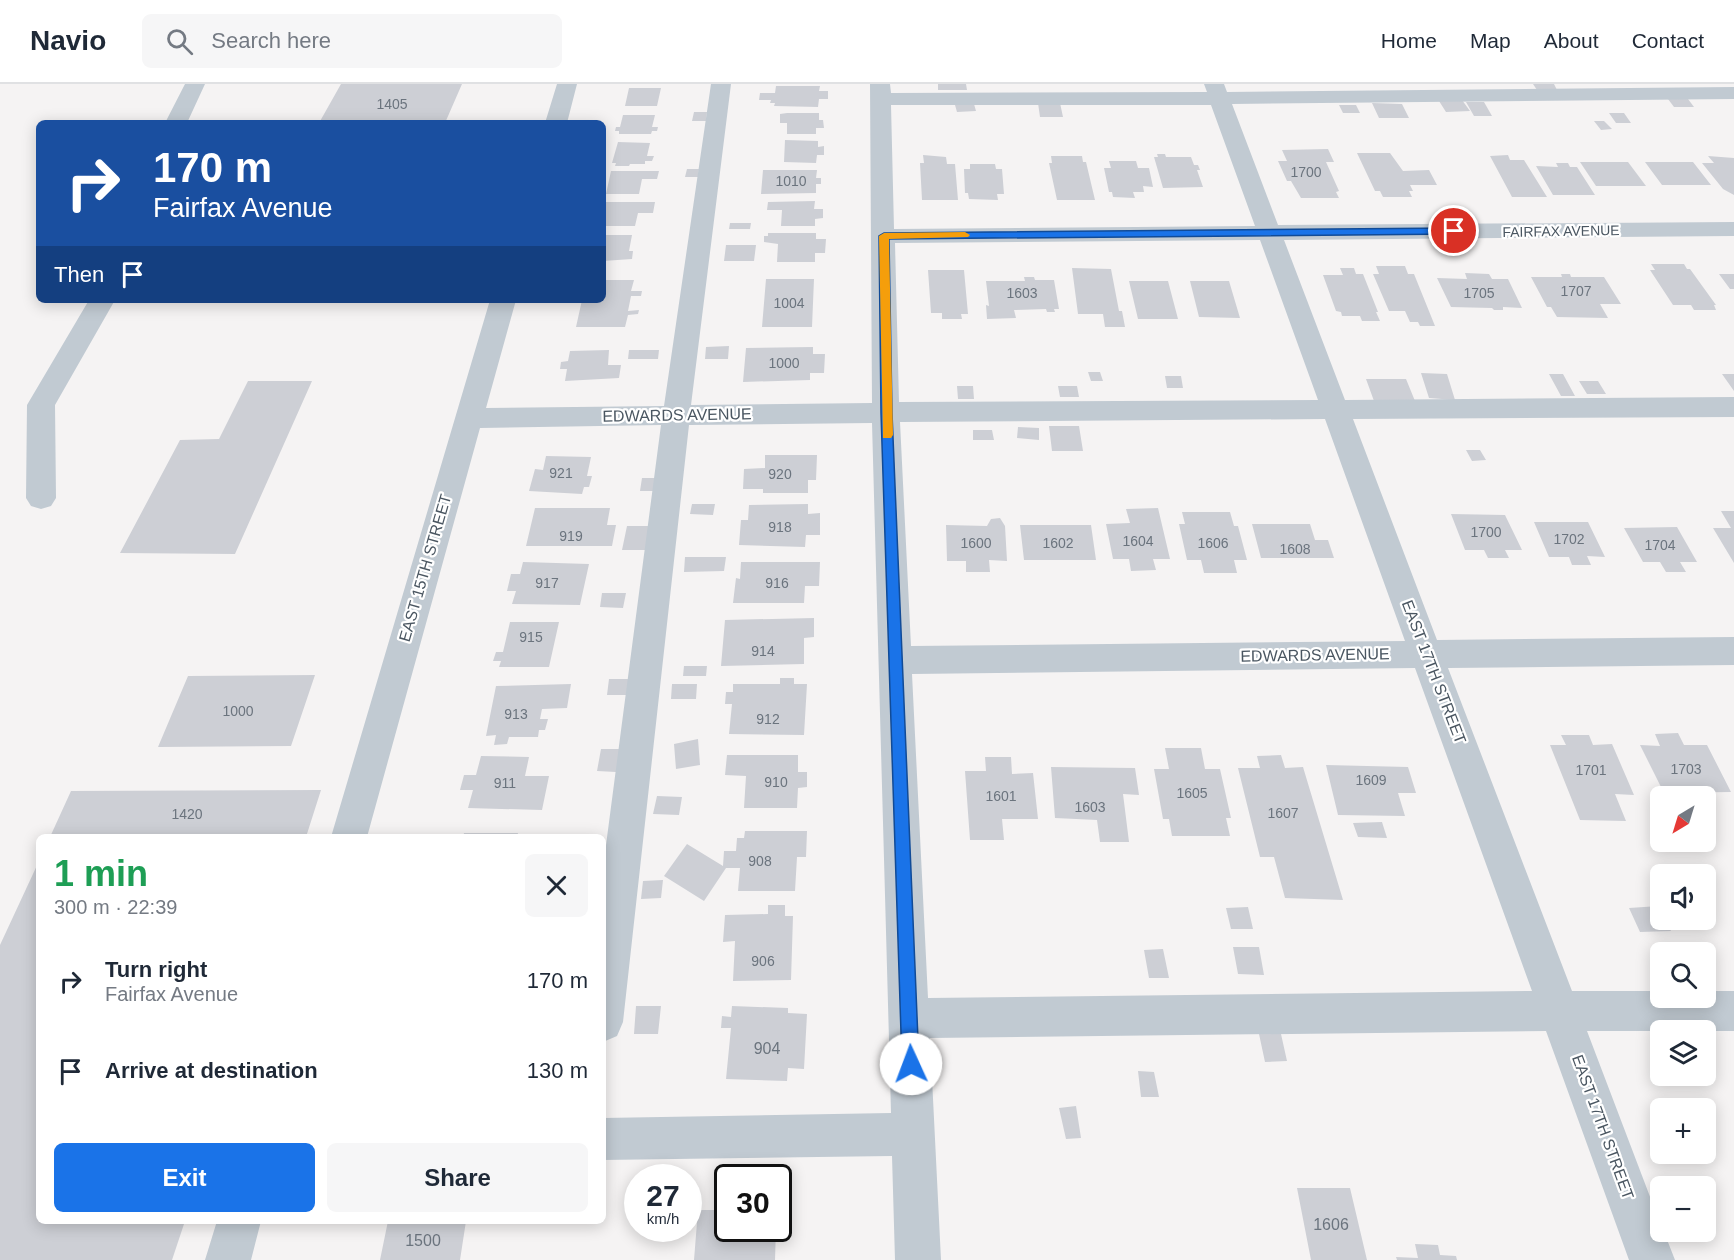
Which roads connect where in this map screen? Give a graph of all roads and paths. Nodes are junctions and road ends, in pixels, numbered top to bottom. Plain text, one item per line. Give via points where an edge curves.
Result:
1 (195, 84) edge
2 (567, 84) edge
3 (721, 84) edge
4 (1719, 90) edge
5 (1216, 91) edge
6 (880, 92) edge
7 (1053, 92) edge
8 (1734, 115) edge
9 (177, 120) edge
10 (557, 120) edge
11 (1734, 229) edge
12 (1269, 233) junction
13 (884, 236) junction
14 (100, 303) edge
15 (502, 303) edge
16 (1734, 407) edge
17 (1335, 410) junction
18 (886, 413) junction
19 (677, 416) junction
20 (468, 418) junction
21 (41, 498) dead end
22 (1734, 651) edge
23 (1427, 654) junction
24 (896, 660) junction
25 (350, 834) edge
26 (606, 997) edge
27 (1560, 1010) junction
28 (1734, 1011) edge
29 (909, 1018) junction
30 (914, 1134) junction
31 (606, 1139) edge
32 (238, 1224) edge
33 (228, 1260) edge
34 (918, 1260) edge
35 (1652, 1260) edge

1 - 9 street
2 - 10 street
3 - 19 street
4 - 5 street
4 - 8 street
5 - 7 street
5 - 12 street, EAST 17TH STREET
6 - 7 street
6 - 13 street
11 - 12 street, FAIRFAX AVENUE
12 - 13 street, FAIRFAX AVENUE
12 - 17 street, EAST 17TH STREET
13 - 18 street
14 - 21 street via 41,405
15 - 20 street, EAST 15TH STREET
16 - 17 street, EDWARDS AVENUE
17 - 18 street, EDWARDS AVENUE
17 - 23 street, EAST 17TH STREET
18 - 19 street, EDWARDS AVENUE
18 - 24 street
19 - 20 street, EDWARDS AVENUE
19 - 26 street
20 - 25 street, EAST 15TH STREET
22 - 23 street, EDWARDS AVENUE
23 - 24 street, EDWARDS AVENUE
23 - 27 street, EAST 17TH STREET
24 - 29 street
27 - 28 street
27 - 29 street
27 - 35 street, EAST 17TH STREET
29 - 30 street
30 - 31 street
30 - 34 street
32 - 33 street

